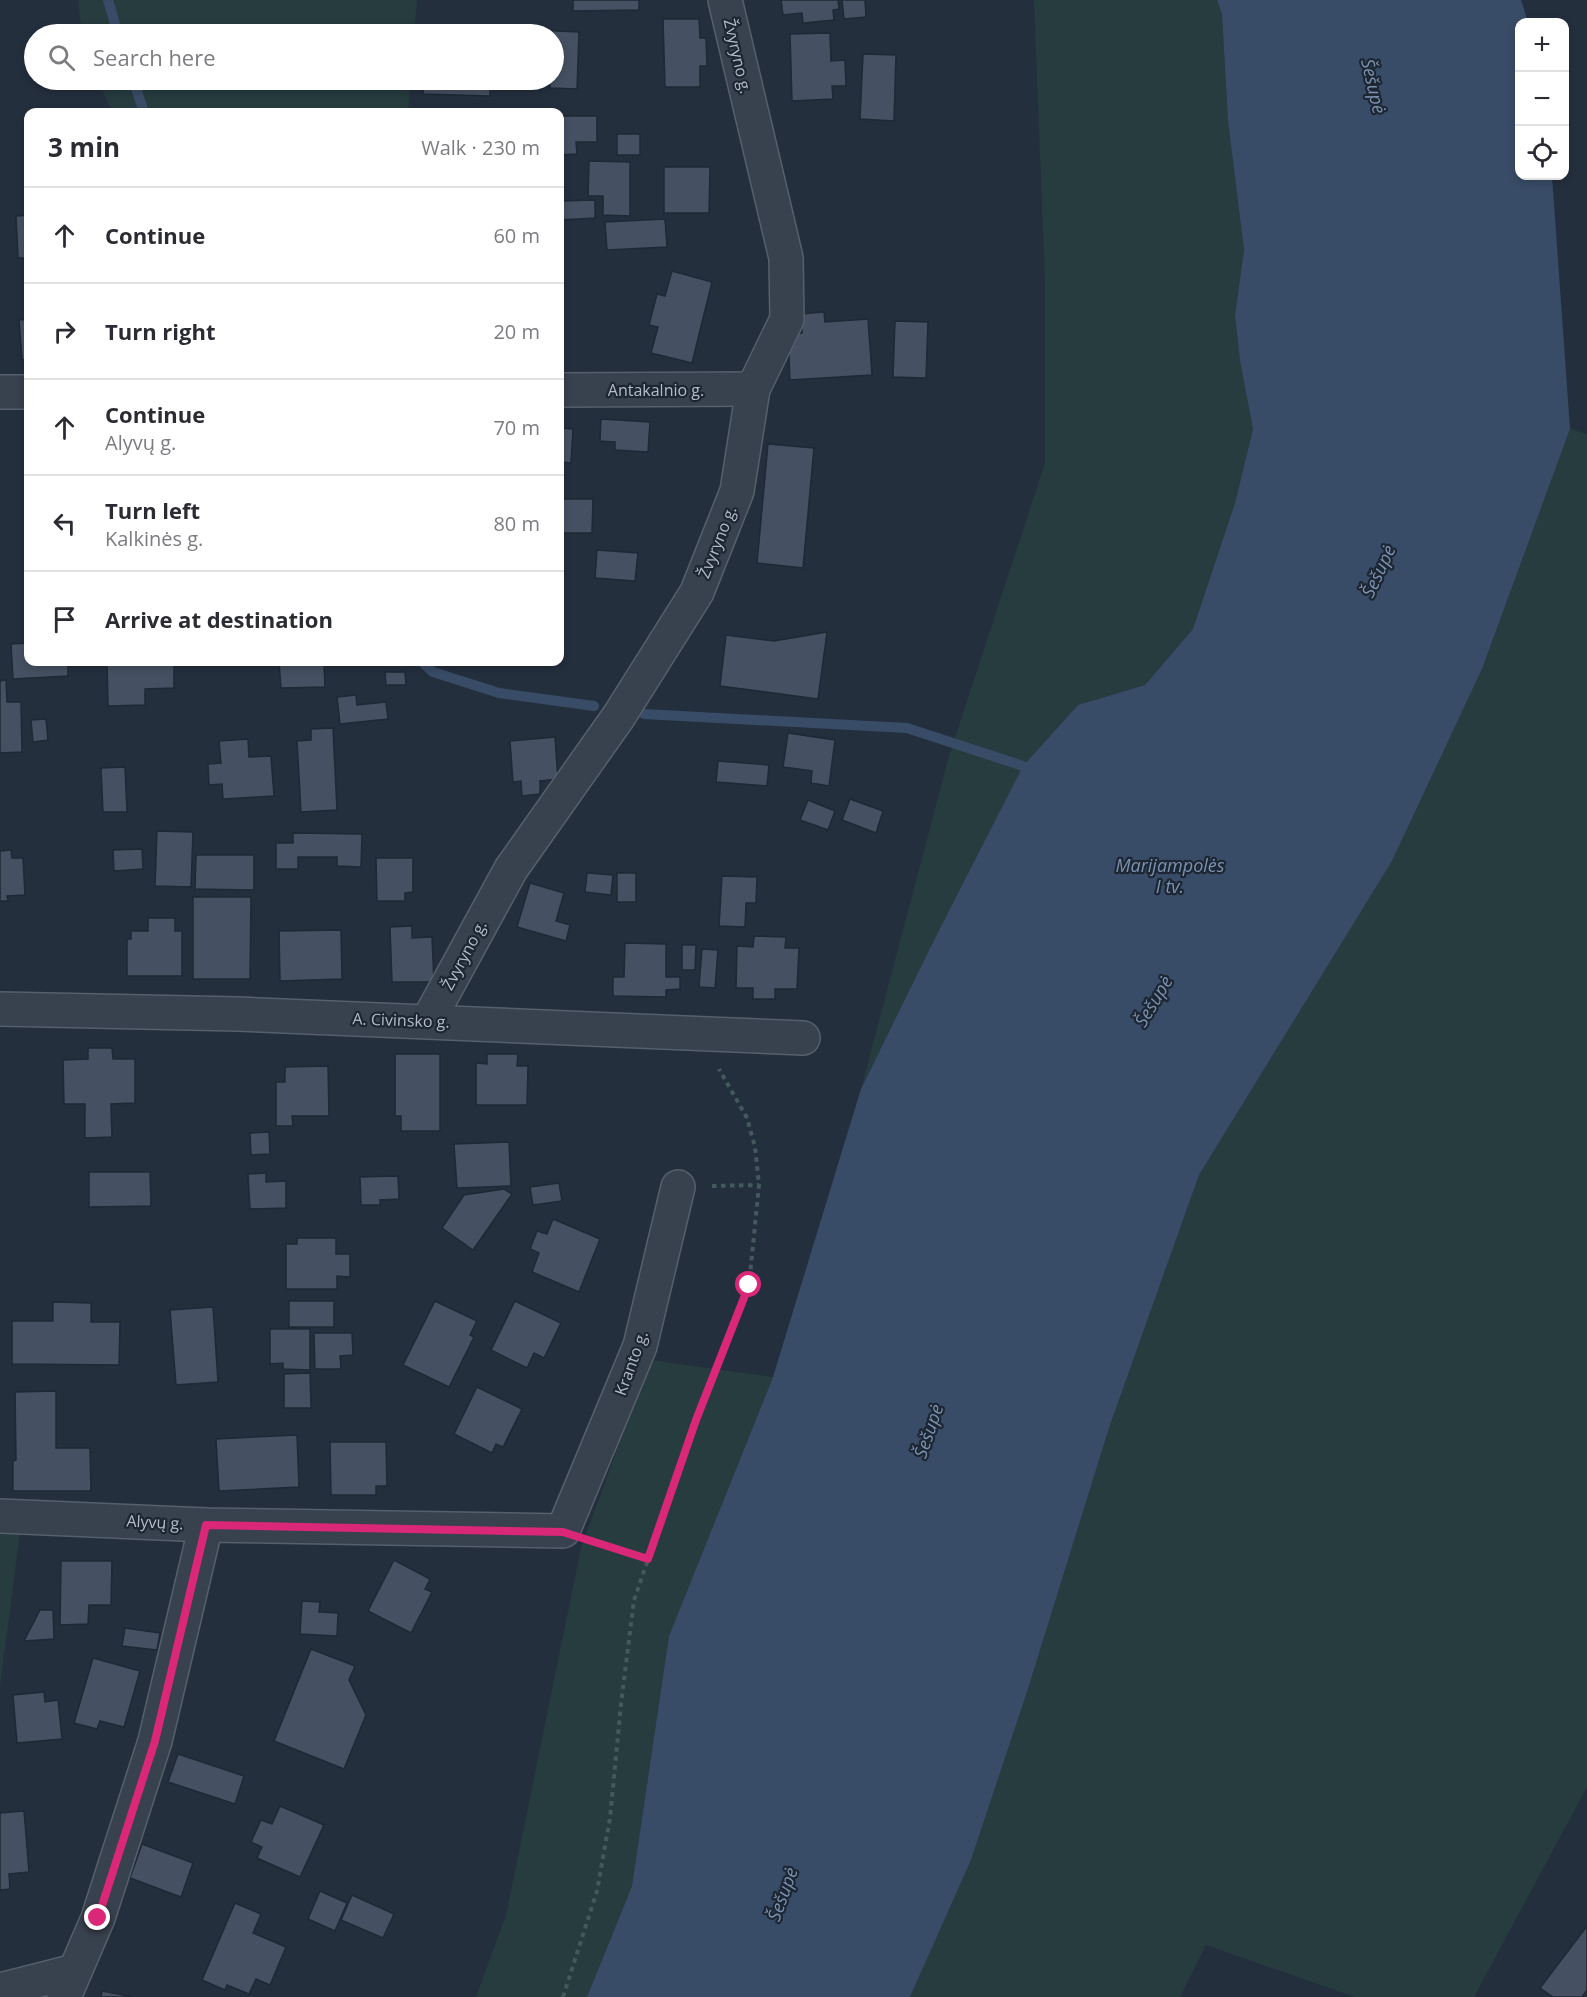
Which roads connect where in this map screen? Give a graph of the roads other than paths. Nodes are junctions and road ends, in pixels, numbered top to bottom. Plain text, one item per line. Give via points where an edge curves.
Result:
1 (725, 0) edge
2 (753, 389) junction
3 (564, 390) edge
4 (0, 392) edge
5 (24, 392) edge
6 (0, 1009) edge
7 (428, 1021) junction
8 (803, 1038) dead end
9 (678, 1187) road end
10 (0, 1516) edge
11 (206, 1525) junction
12 (563, 1532) joint
13 (69, 1984) edge
14 (0, 1990) edge

1 - 2 street, Žvyryno g. via 786,258 787,319
2 - 3 street, Antakalnio g.
2 - 7 street, Žvyryno g. via 737,490 697,592 619,716 511,869
4 - 5 street
6 - 7 street, A. Civinsko g.
7 - 8 street, A. Civinsko g.
9 - 12 street, Kranto g. via 640,1346
10 - 11 street, Alyvų g.
11 - 12 street, Alyvų g.
11 - 13 street via 155,1741 98,1918
13 - 14 street

